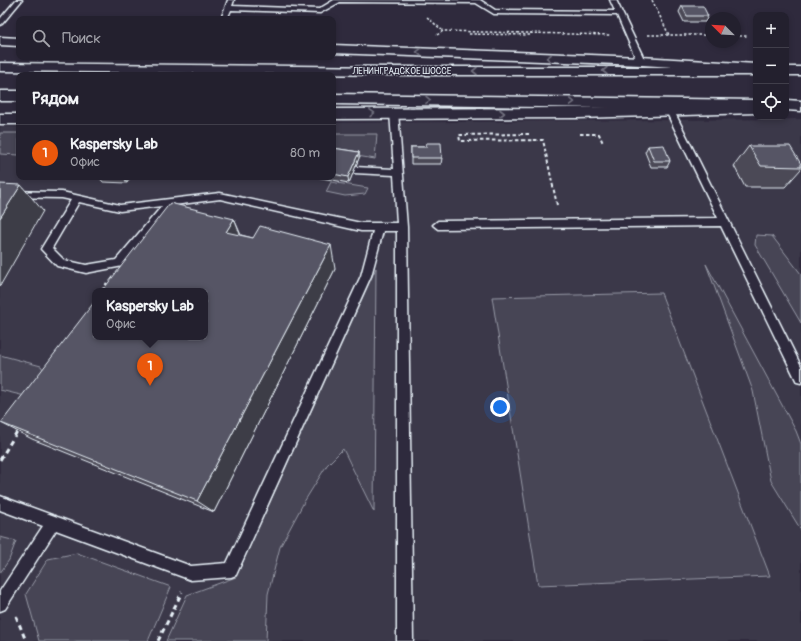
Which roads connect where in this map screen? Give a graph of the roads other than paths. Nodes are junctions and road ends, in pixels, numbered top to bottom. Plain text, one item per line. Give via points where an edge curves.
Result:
1 (19, 0) edge
2 (231, 0) edge
3 (612, 0) edge
4 (228, 8) junction
5 (619, 13) junction
6 (225, 16) edge
7 (0, 23) edge
8 (0, 42) edge
9 (16, 42) edge
10 (336, 49) edge
11 (641, 61) junction
12 (0, 67) edge
13 (753, 69) edge
14 (753, 69) edge
15 (789, 70) edge
16 (801, 70) edge
17 (0, 96) edge
18 (16, 96) edge
19 (336, 99) edge
20 (753, 105) edge
21 (789, 106) edge
22 (801, 106) edge
23 (753, 108) edge
24 (670, 111) junction
25 (394, 112) junction
26 (336, 114) edge
27 (0, 119) edge
28 (16, 119) edge
29 (354, 170) edge
30 (397, 172) junction
31 (0, 194) edge
32 (77, 198) junction
33 (171, 202) junction
34 (724, 222) junction
35 (438, 225) dead end
36 (379, 227) junction
37 (402, 227) junction
38 (801, 378) edge
39 (0, 503) edge
40 (53, 522) junction
41 (0, 604) edge
42 (405, 641) edge

1 - 7 lane
2 - 4 lane
3 - 5 lane
4 - 5 lane via 320,11 339,0 477,1 494,12
4 - 6 lane
5 - 11 lane
8 - 9 main road
11 -> 10 main road
11 - 13 main road
14 -> 12 main road, ЛЕНИНГРАДСКОЕ ШОССЕ via 385,71
15 - 16 main road
17 - 18 main road
19 -> 20 main road
21 - 22 main road
23 - 24 main road
25 -> 24 main road
24 - 34 lane
26 -> 25 main road
25 - 30 lane
27 - 28 main road
29 - 30 lane
30 - 37 lane
31 - 32 lane via 62,195
32 - 33 lane via 120,208
32 - 33 lane via 46,249 61,263 86,269 119,262
33 - 36 lane via 220,196 361,227
34 - 35 lane
34 - 38 lane
36 - 37 lane
36 - 40 lane via 366,276 231,570 191,573
37 - 42 lane
39 - 40 lane
40 - 41 lane

